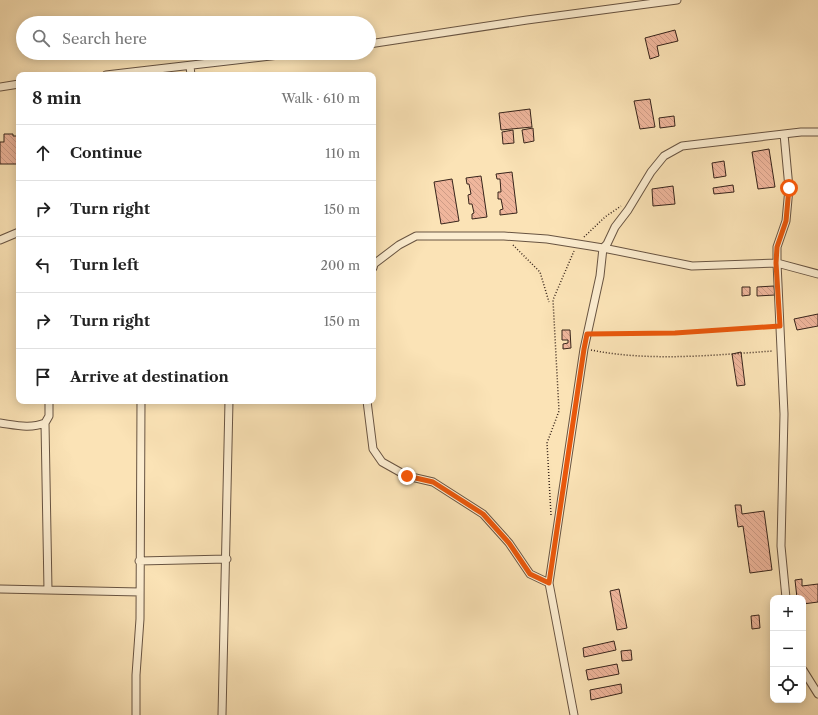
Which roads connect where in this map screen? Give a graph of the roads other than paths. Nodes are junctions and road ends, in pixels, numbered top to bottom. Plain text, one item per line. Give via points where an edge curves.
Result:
1 (677, 0) edge
2 (376, 43) edge
3 (239, 60) edge
4 (190, 66) junction
5 (134, 72) edge
6 (191, 72) edge
7 (16, 84) edge
8 (0, 87) edge
9 (818, 132) edge
10 (784, 134) junction
11 (16, 233) edge
12 (0, 240) edge
13 (603, 248) junction
14 (376, 262) edge
15 (776, 263) junction
16 (818, 274) edge
17 (49, 404) edge
18 (141, 404) edge
19 (229, 404) edge
20 (367, 404) edge
21 (0, 423) edge
22 (45, 423) junction
23 (226, 558) junction
24 (139, 560) junction
25 (549, 583) junction
26 (0, 589) edge
27 (48, 590) junction
28 (140, 592) junction
29 (786, 595) edge
30 (806, 675) edge
31 (818, 694) edge
32 (136, 715) edge
33 (222, 715) edge
34 (574, 715) edge

1 - 2 street
3 - 4 street
4 - 5 street
4 - 6 street
7 - 8 street
9 - 10 street
10 - 13 street via 682,146 664,156 615,226
10 - 15 street via 789,188 786,221 777,247
11 - 12 street
13 - 14 street via 547,239 504,236 416,236
13 - 15 street via 692,266
13 - 25 street via 600,276 584,349
15 - 16 street
15 - 29 street via 784,414 781,546
17 - 22 street via 49,416
18 - 24 street
19 - 23 street
20 - 25 street via 373,449 382,462 407,476 433,482 483,514 509,543 530,574
21 - 22 street via 28,426
22 - 27 street
23 - 24 street
23 - 33 street
24 - 28 street
25 - 34 street
26 - 27 street
27 - 28 street
28 - 32 street
30 - 31 street

